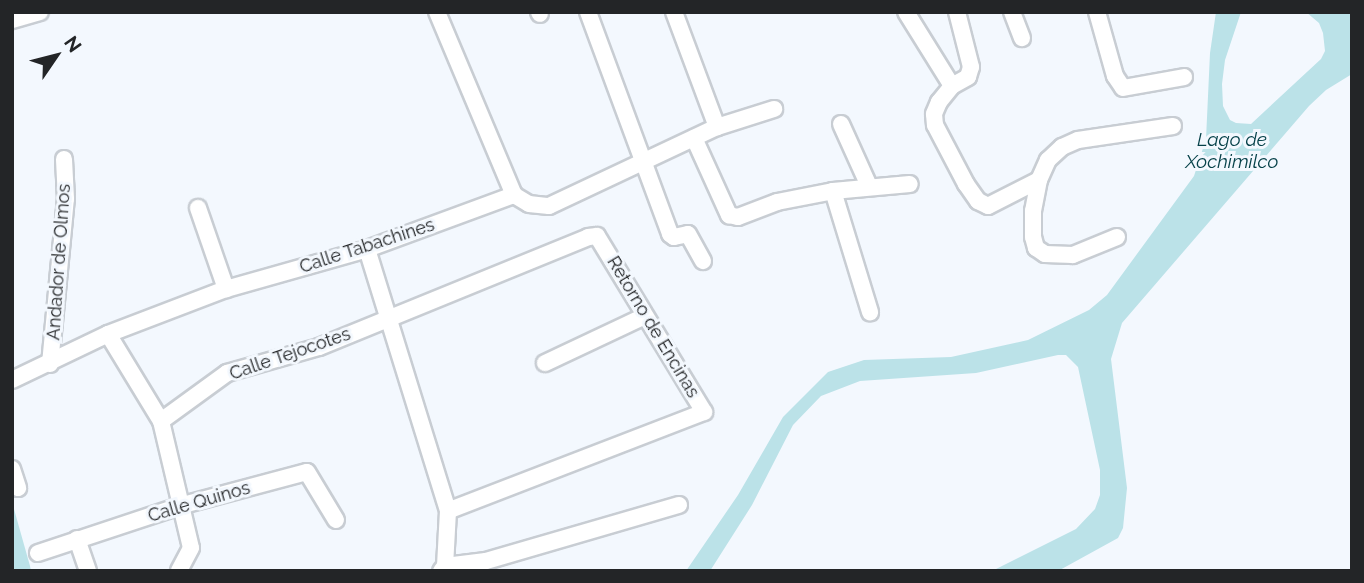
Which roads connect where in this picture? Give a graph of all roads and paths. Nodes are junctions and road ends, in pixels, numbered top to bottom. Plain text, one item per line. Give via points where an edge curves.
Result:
1 (40, 12) edge
2 (437, 12) edge
3 (588, 12) edge
4 (674, 12) edge
5 (906, 12) edge
6 (957, 12) edge
7 (1012, 12) edge
8 (1097, 12) edge
9 (12, 20) edge
10 (1022, 38) dead end
11 (1184, 77) dead end
12 (952, 86) junction
13 (774, 109) dead end
14 (841, 124) dead end
15 (1173, 126) dead end
16 (717, 127) junction
17 (694, 138) junction
18 (64, 159) dead end
19 (644, 161) junction
20 (1039, 180) junction
21 (910, 184) dead end
22 (869, 186) junction
23 (833, 191) junction
24 (514, 195) junction
25 (198, 208) dead end
26 (1117, 237) dead end
27 (367, 249) junction
28 (703, 261) dead end
29 (226, 289) junction
30 (870, 312) dead end
31 (645, 316) junction
32 (388, 317) junction
33 (108, 334) junction
34 (545, 363) dead end
35 (51, 364) junction
36 (12, 380) edge
37 (161, 421) junction
38 (12, 469) edge
39 (18, 488) dead end
40 (183, 505) junction
41 (680, 505) dead end
42 (448, 512) junction
43 (336, 520) dead end
44 (77, 539) junction
45 (38, 554) dead end
46 (443, 568) edge
47 (89, 571) edge
48 (179, 571) edge

1 - 9 street
2 - 24 street
3 - 19 street
4 - 16 street
5 - 12 street
6 - 12 street via 971,67 968,77
7 - 10 street
8 - 11 street via 1115,76 1123,88
12 - 20 street via 934,114 935,125 978,201 988,206
13 - 16 street
14 - 22 street
15 - 20 street via 1078,140 1048,160
16 - 17 street
17 - 19 street
17 - 23 street via 729,215 738,218 778,202
18 - 35 street, Andador de Olmos via 66,199
19 - 24 street via 550,206 529,204
19 - 28 street via 670,234 688,234
20 - 26 street via 1032,223 1036,248 1045,254 1073,255
21 - 22 street
22 - 23 street
23 - 30 street
24 - 27 street, Calle Tabachines
25 - 29 street
27 - 29 street, Calle Tabachines
27 - 32 street
29 - 33 street, Calle Tabachines
31 - 32 street, Retorno de Encinas via 597,236
31 - 34 street
31 - 42 street, Retorno de Encinas via 704,412
32 - 37 street, Calle Tejocotes via 319,347 226,373
32 - 42 street
33 - 35 street, Calle Tabachines
33 - 37 street
35 - 36 street, Calle Tabachines
37 - 40 street
38 - 39 street
40 - 43 street, Calle Quinos via 307,472
40 - 44 street, Calle Quinos
40 - 48 street via 191,548
41 - 46 street via 486,561
42 - 46 street
44 - 45 street, Calle Quinos
44 - 47 street

